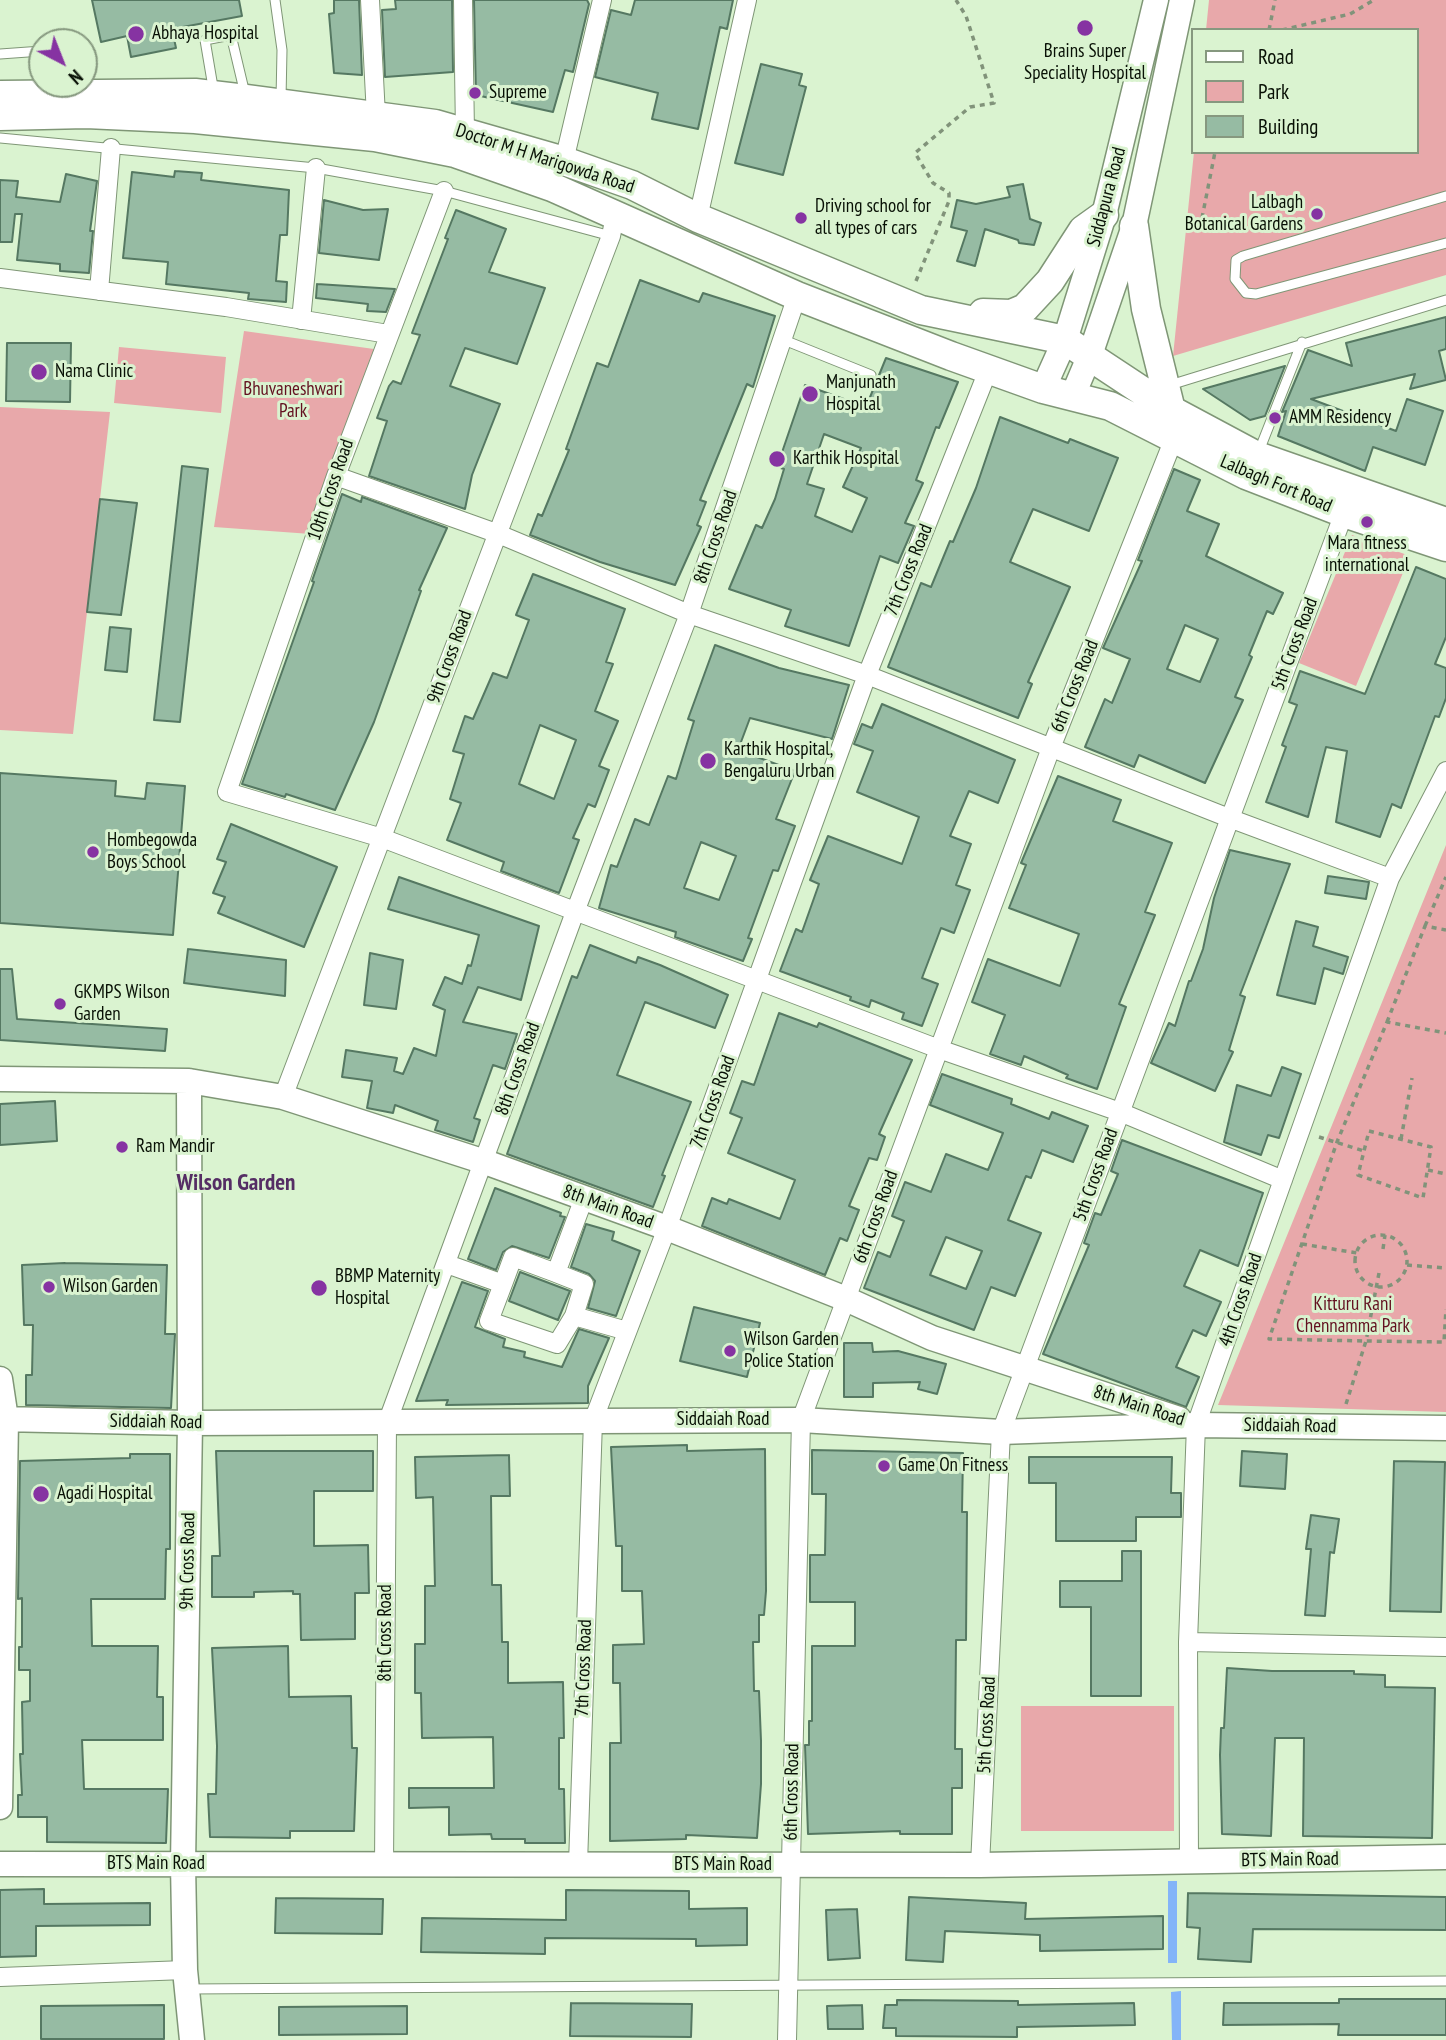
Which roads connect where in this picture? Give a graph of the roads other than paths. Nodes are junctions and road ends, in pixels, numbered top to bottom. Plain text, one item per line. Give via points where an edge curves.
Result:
1 (275, 0) edge
2 (370, 0) edge
3 (463, 0) edge
4 (601, 0) edge
5 (1156, 0) edge
6 (1182, 0) edge
7 (746, 3) edge
8 (28, 52) edge
9 (0, 54) edge
10 (98, 89) edge
11 (28, 93) edge
12 (0, 95) edge
13 (214, 95) junction
14 (246, 99) junction
15 (281, 106) junction
16 (0, 116) edge
17 (376, 116) junction
18 (465, 133) junction
19 (0, 138) edge
20 (111, 148) junction
21 (564, 161) junction
22 (316, 168) junction
23 (444, 191) junction
24 (1446, 196) edge
25 (1104, 215) junction
26 (698, 218) junction
27 (613, 226) junction
28 (1134, 226) junction
29 (1446, 243) edge
30 (0, 278) edge
31 (99, 291) junction
32 (797, 296) junction
33 (1446, 300) edge
34 (913, 307) junction
35 (301, 320) junction
36 (388, 334) junction
37 (784, 340) junction
38 (1065, 341) junction
39 (1302, 342) junction
40 (1090, 355) junction
41 (989, 368) junction
42 (871, 375) dead end
43 (1042, 389) junction
44 (1073, 395) junction
45 (1170, 411) junction
46 (1257, 456) junction
47 (336, 476) junction
48 (1344, 513) junction
49 (1446, 522) edge
50 (496, 533) junction
51 (1446, 548) edge
52 (690, 614) junction
53 (867, 675) junction
54 (1051, 748) junction
55 (1446, 771) edge
56 (1229, 818) junction
57 (383, 838) junction
58 (1390, 878) junction
59 (575, 912) junction
60 (757, 980) junction
61 (939, 1049) junction
62 (0, 1079) edge
63 (189, 1082) junction
64 (283, 1097) junction
65 (1120, 1112) junction
66 (485, 1162) junction
67 (1283, 1180) junction
68 (583, 1198) junction
69 (667, 1228) junction
70 (447, 1264) junction
71 (556, 1273) junction
72 (503, 1284) junction
73 (846, 1299) junction
74 (574, 1316) junction
75 (628, 1331) junction
76 (1024, 1370) junction
77 (0, 1379) edge
78 (3, 1419) edge
79 (801, 1420) junction
80 (593, 1421) junction
81 (190, 1423) junction
82 (387, 1423) junction
83 (1196, 1425) junction
84 (1446, 1427) edge
85 (1001, 1432) junction
86 (1188, 1642) junction
87 (1446, 1647) edge
88 (0, 1807) edge
89 (1446, 1857) edge
90 (1189, 1861) junction
91 (0, 1864) edge
92 (183, 1864) junction
93 (578, 1864) junction
94 (790, 1865) junction
95 (981, 1865) junction
96 (384, 1866) junction
97 (0, 1977) edge
98 (186, 1979) junction
99 (1446, 1981) edge
100 (788, 1985) junction
101 (192, 2040) edge
102 (787, 2040) edge

1 - 15 lane via 282,50
2 - 17 street
3 - 18 street
4 - 21 street
5 - 25 street, Siddapura Road
6 - 28 street, Siddapura Road
7 - 26 street
8 - 9 lane
10 - 13 main road, Doctor M H Marigowda Road
11 - 12 main road, Doctor M H Marigowda Road
13 - 14 main road, Doctor M H Marigowda Road
13 - 14 lane via 205,40 231,35
14 - 15 main road, Doctor M H Marigowda Road
15 - 17 main road, Doctor M H Marigowda Road
16 - 27 main road, Doctor M H Marigowda Road via 195,119 375,136 455,153 552,187
17 - 18 main road, Doctor M H Marigowda Road
18 - 21 main road, Doctor M H Marigowda Road
19 - 20 lane
20 - 22 lane
20 - 31 street
21 - 26 main road, Doctor M H Marigowda Road via 632,185
22 - 23 lane
22 - 35 street
23 - 27 lane
23 - 36 street, 10th Cross Road
24 - 29 lane via 1252,252 1236,260 1234,279 1246,293 1256,294
25 - 34 main road via 1083,230 1050,281 1025,308 1011,314
25 - 38 street, Siddapura Road
26 - 34 main road, Doctor M H Marigowda Road
27 - 32 main road, Doctor M H Marigowda Road
27 - 50 street, 9th Cross Road
28 - 40 street, Siddapura Road
28 - 45 main road via 1146,309
30 - 31 street
31 - 35 street
32 - 37 street, 8th Cross Road
32 - 41 main road, Doctor M H Marigowda Road
33 - 39 lane
34 - 38 main road, Doctor M H Marigowda Road
35 - 36 street
36 - 47 street, 10th Cross Road
37 - 42 lane
37 - 52 street, 8th Cross Road
38 - 40 main road, Doctor M H Marigowda Road
38 - 43 street, Siddapura Road
39 - 45 lane
39 - 46 lane
40 - 44 street, Siddapura Road
40 - 45 main road, Lalbagh Fort Road
41 - 43 main road, Doctor M H Marigowda Road
41 - 53 street, 7th Cross Road
43 - 44 main road, Doctor M H Marigowda Road
44 - 45 main road, Lalbagh Fort Road via 1110,406
45 - 46 main road, Lalbagh Fort Road
45 - 48 main road, Lalbagh Fort Road via 1246,475
45 - 54 street, 6th Cross Road
46 - 49 main road, Lalbagh Fort Road
47 - 50 street
47 - 57 street, 10th Cross Road via 227,792
48 - 51 main road, Lalbagh Fort Road
48 - 56 street, 5th Cross Road
50 - 52 street
50 - 57 street, 9th Cross Road
52 - 53 street
52 - 59 street, 8th Cross Road
53 - 54 street
53 - 60 street, 7th Cross Road
54 - 56 street
54 - 61 street, 6th Cross Road
55 - 58 street, 4th Cross Road
56 - 58 street
56 - 65 street, 5th Cross Road
57 - 59 street
57 - 64 street, 9th Cross Road
58 - 67 street, 4th Cross Road
59 - 60 street
59 - 66 street, 8th Cross Road
60 - 61 street
60 - 69 street, 7th Cross Road
61 - 65 street
61 - 73 street, 6th Cross Road
62 - 63 street, 8th Main Road
63 - 64 street, 8th Main Road
63 - 81 street, 9th Cross Road
64 - 66 street, 8th Main Road
65 - 67 street
65 - 76 street, 5th Cross Road
66 - 68 street, 8th Main Road
66 - 70 street, 8th Cross Road
67 - 83 street, 4th Cross Road
68 - 69 street, 8th Main Road
68 - 71 street
69 - 73 street, 8th Main Road
69 - 75 street, 7th Cross Road
70 - 72 street
70 - 82 street, 8th Cross Road
71 - 72 street via 513,1257
71 - 74 street via 584,1284
72 - 74 street via 489,1321 556,1344
73 - 76 street, 8th Main Road via 932,1338
73 - 79 street, 6th Cross Road
74 - 75 street
75 - 80 street, 7th Cross Road
76 - 83 street, 8th Main Road
76 - 85 street, 5th Cross Road
77 - 78 street
78 - 81 street, Siddaiah Road
78 - 88 street
79 - 80 street, Siddaiah Road
79 - 85 street, Siddaiah Road
79 - 94 street, 6th Cross Road
80 - 82 street, Siddaiah Road
80 - 93 street, 7th Cross Road
81 - 82 street, Siddaiah Road
81 - 92 street, 9th Cross Road
82 - 96 street, 8th Cross Road
83 - 84 street, Siddaiah Road
83 - 85 street, Siddaiah Road
83 - 86 street, 4th Cross Road
85 - 95 street, 5th Cross Road
86 - 87 street
86 - 90 street, 4th Cross Road
89 - 90 street, BTS Main Road
90 - 95 street, BTS Main Road
91 - 92 street, BTS Main Road
92 - 96 street, BTS Main Road
92 - 98 street, 9th Cross Road
93 - 94 street, BTS Main Road
93 - 96 street, BTS Main Road
94 - 95 street, BTS Main Road
94 - 100 street, 6th Cross Road
97 - 98 street
98 - 100 lane
98 - 101 street, 9th Cross Road
99 - 100 lane
100 - 102 street, 6th Cross Road

